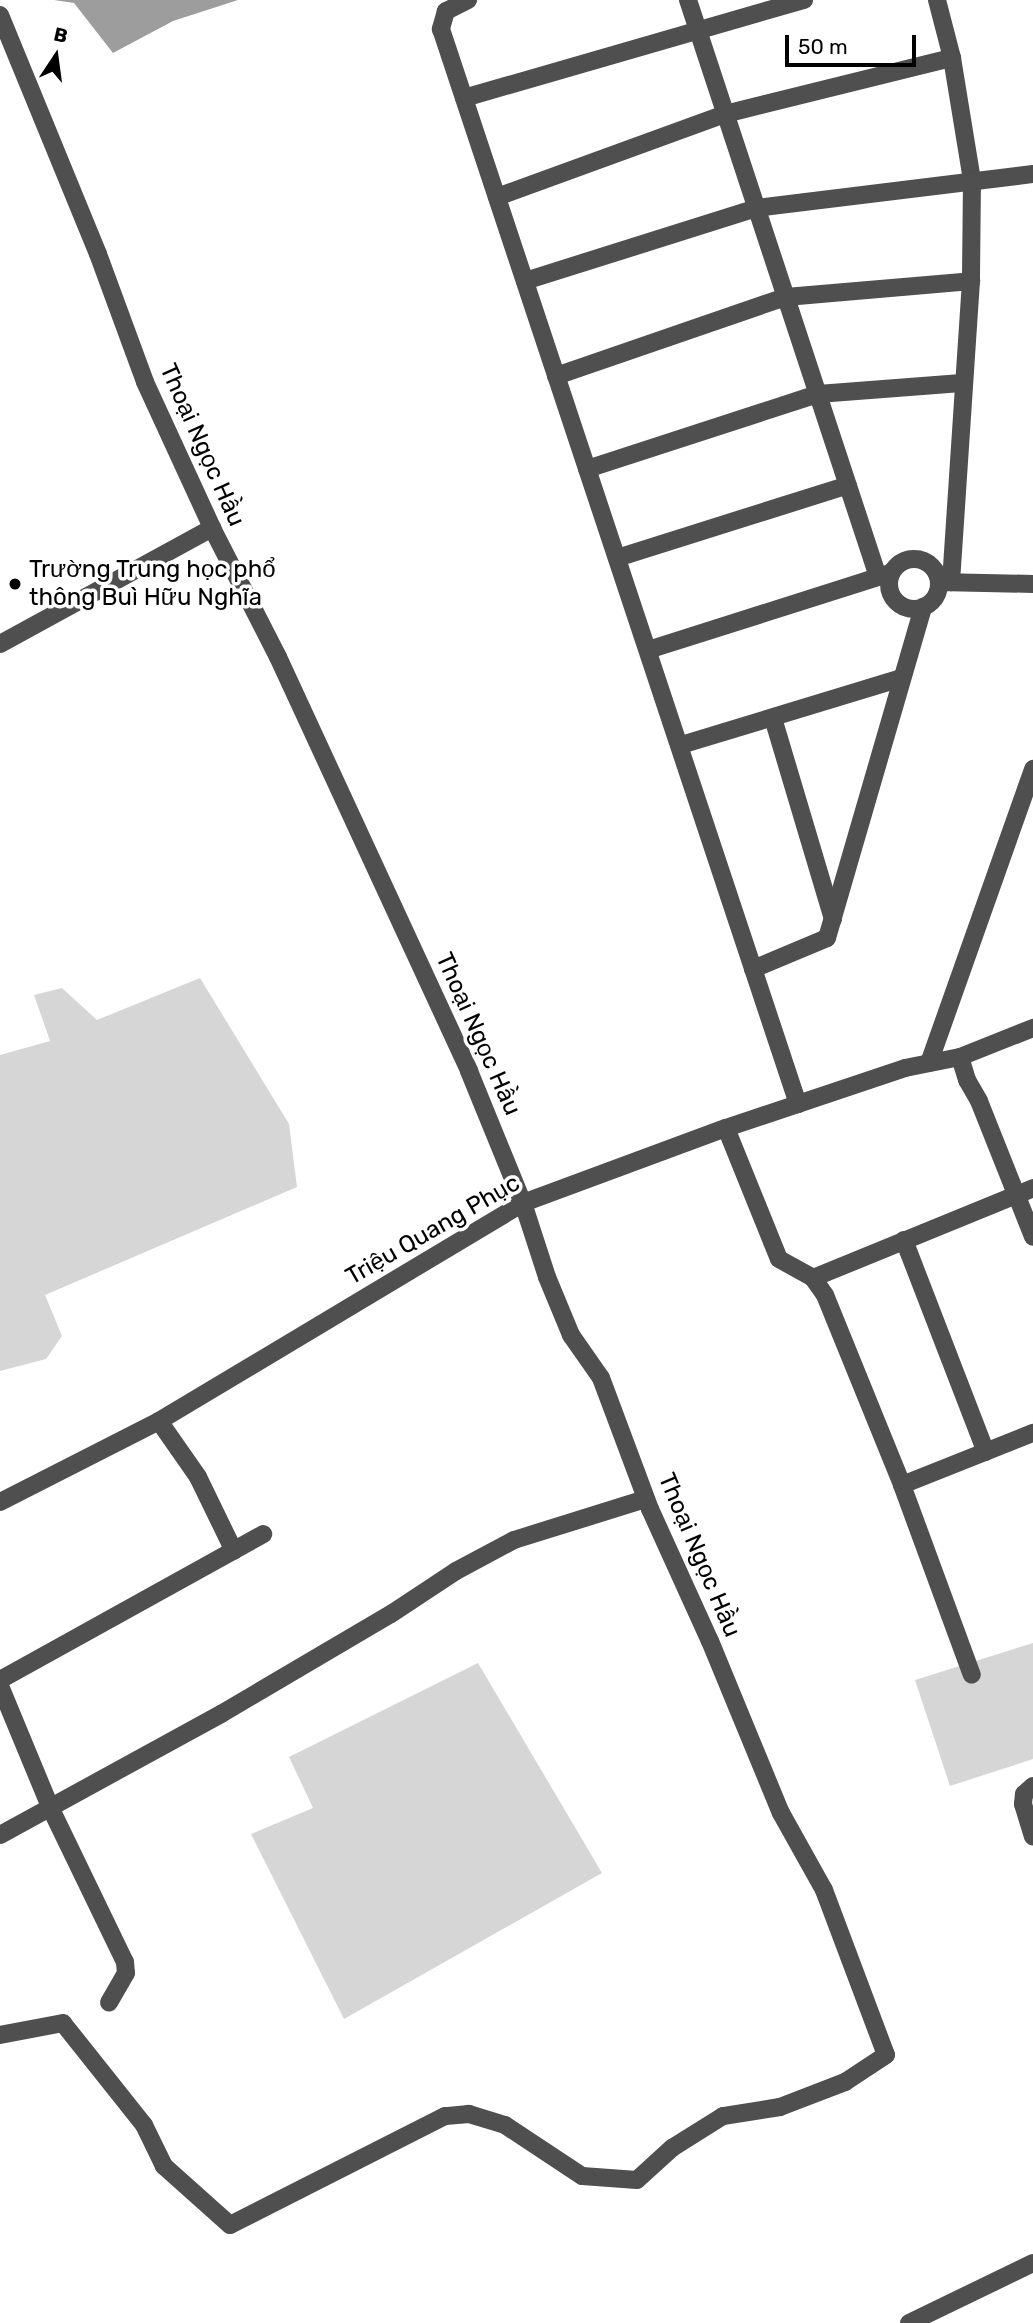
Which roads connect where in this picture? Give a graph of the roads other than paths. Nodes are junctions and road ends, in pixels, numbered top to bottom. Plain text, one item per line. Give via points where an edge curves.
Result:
1 (468, 0) edge
2 (688, 0) edge
3 (804, 0) edge
4 (937, 0) edge
5 (0, 15) edge
6 (698, 31) junction
7 (5, 39) edge
8 (952, 58) junction
9 (464, 98) junction
10 (725, 114) junction
11 (1033, 174) edge
12 (972, 180) junction
13 (497, 197) junction
14 (756, 208) junction
15 (525, 281) junction
16 (971, 281) junction
17 (786, 297) junction
18 (556, 376) junction
19 (962, 383) junction
20 (818, 394) junction
21 (587, 469) junction
22 (848, 485) junction
23 (212, 528) junction
24 (617, 558) junction
25 (885, 575) junction
26 (945, 582) junction
27 (1033, 584) edge
28 (923, 607) junction
29 (0, 644) edge
30 (648, 650) junction
31 (901, 678) junction
32 (773, 718) junction
33 (681, 746) junction
34 (1033, 769) edge
35 (833, 919) junction
36 (753, 969) junction
37 (1033, 1028) edge
38 (960, 1057) junction
39 (929, 1063) junction
40 (798, 1104) junction
41 (726, 1128) junction
42 (1025, 1191) edge
43 (523, 1203) junction
44 (1033, 1237) edge
45 (904, 1240) junction
46 (813, 1278) junction
47 (159, 1421) junction
48 (1033, 1433) edge
49 (986, 1452) junction
50 (902, 1485) junction
51 (646, 1499) junction
52 (0, 1502) edge
53 (263, 1534) dead end
54 (234, 1551) junction
55 (972, 1675) dead end
56 (0, 1680) edge
57 (0, 1686) edge
58 (1033, 1786) edge
59 (50, 1807) junction
60 (0, 1835) edge
61 (1033, 1836) edge
62 (109, 2003) dead end
63 (0, 2035) edge
64 (1033, 2263) edge
65 (909, 2323) edge

1 - 9 street via 449,7 441,24
2 - 6 street
3 - 6 street
4 - 8 street
5 - 7 street, Thoại Ngọc Hầu
6 - 9 street
6 - 10 street
7 - 23 street, Thoại Ngọc Hầu via 98,254 145,382
8 - 10 street
8 - 12 street
9 - 13 street
10 - 13 street
10 - 14 street
11 - 12 street
12 - 14 street
12 - 16 street
13 - 15 street
14 - 15 street
14 - 17 street
15 - 18 street
16 - 17 street
16 - 19 street
17 - 18 street
17 - 20 street
18 - 21 street
19 - 20 street
19 - 26 street
20 - 21 street
20 - 22 street
21 - 24 street
22 - 24 street
22 - 25 street
23 - 29 street
23 - 43 street, Thoại Ngọc Hầu via 278,657 404,928
24 - 30 street
25 - 26 street via 903,561 919,559
25 - 28 street via 898,603
25 - 30 street
26 - 27 street
26 - 28 street
28 - 31 street
30 - 33 street
31 - 32 street
31 - 35 street
32 - 33 street
32 - 35 street
33 - 36 street
34 - 39 street
35 - 36 street via 827,938
36 - 40 street
37 - 38 street, Triệu Quang Phục
38 - 39 street, Triệu Quang Phục
38 - 42 street via 967,1080
39 - 40 street, Triệu Quang Phục
40 - 41 street, Triệu Quang Phục
41 - 43 street, Triệu Quang Phục
41 - 46 street via 779,1259
42 - 44 street
42 - 45 street
43 - 47 street, Triệu Quang Phục
43 - 51 street, Thoại Ngọc Hầu via 571,1335 601,1378
45 - 46 street
45 - 49 street
46 - 50 street via 825,1295
47 - 52 street, Triệu Quang Phục
47 - 54 street via 198,1477
48 - 49 street
49 - 50 street
50 - 55 street
51 - 59 street via 514,1540 221,1714
51 - 63 street, Thoại Ngọc Hầu via 781,1813 824,1890 886,2054 845,2082 780,2107 723,2116 672,2148 637,2180 582,2176 505,2125 469,2114 445,2116 230,2225 164,2166 144,2125 63,2023
53 - 54 street
54 - 56 street
57 - 59 street
58 - 61 street via 1024,1794 1023,1804
59 - 60 street
59 - 62 street via 125,1962 126,1973
64 - 65 street

